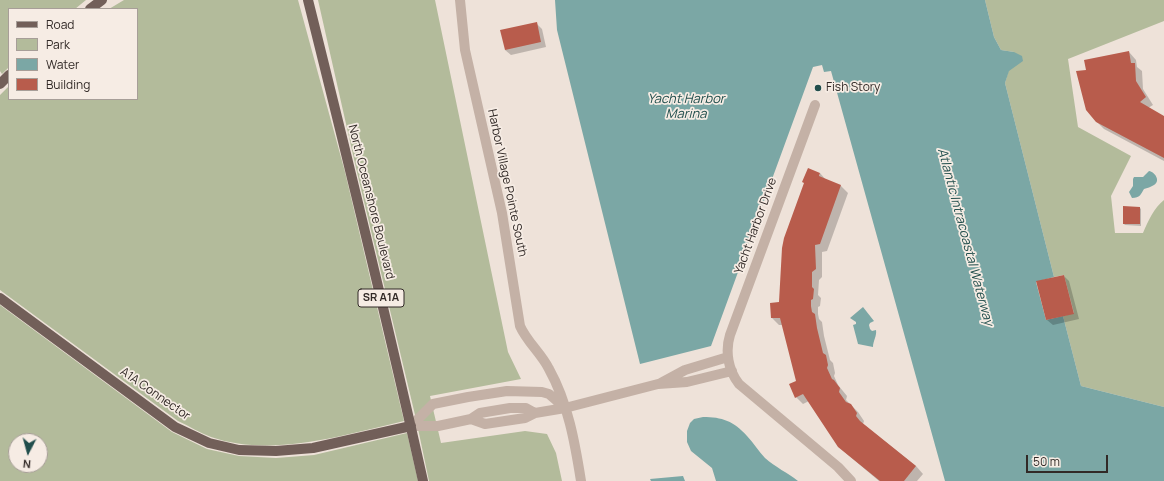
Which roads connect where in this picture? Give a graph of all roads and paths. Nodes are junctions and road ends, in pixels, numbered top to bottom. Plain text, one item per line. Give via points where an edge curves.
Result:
1 (102, 0) edge
2 (308, 0) edge
3 (460, 0) edge
4 (91, 8) edge
5 (8, 76) edge
6 (0, 84) edge
7 (815, 105) dead end
8 (0, 298) edge
9 (728, 357) junction
10 (732, 371) junction
11 (658, 384) junction
12 (508, 391) junction
13 (476, 396) junction
14 (510, 408) junction
15 (565, 408) junction
16 (480, 413) junction
17 (535, 413) junction
18 (471, 419) junction
19 (411, 426) junction
20 (423, 481) edge
21 (580, 481) edge
22 (851, 481) edge

1 - 4 main road
2 - 19 main road, North Oceanshore Boulevard / SR A1A
3 - 15 street, Harbor Village Pointe South via 466,50 502,214 520,326 549,368
5 - 6 main road
7 - 9 street, Yacht Harbor Drive via 730,335
8 - 19 main road, A1A Connector via 175,427 210,443 239,450 283,451 313,448
9 - 10 street, Yacht Harbor Drive
9 - 11 street via 685,370
10 - 11 street via 687,382
10 - 22 street, Yacht Harbor Drive via 739,384 838,467
11 - 15 street
12 - 13 street
12 - 14 street
12 - 15 street via 549,394
13 - 16 street
13 - 19 street via 433,404
14 - 16 street
14 - 17 street via 526,408
15 - 17 street
15 - 21 street, Harbor Village Pointe South via 574,440
16 - 18 street
17 - 18 street via 525,418 485,424
18 - 19 street via 438,426
19 - 20 main road, North Oceanshore Boulevard / SR A1A

